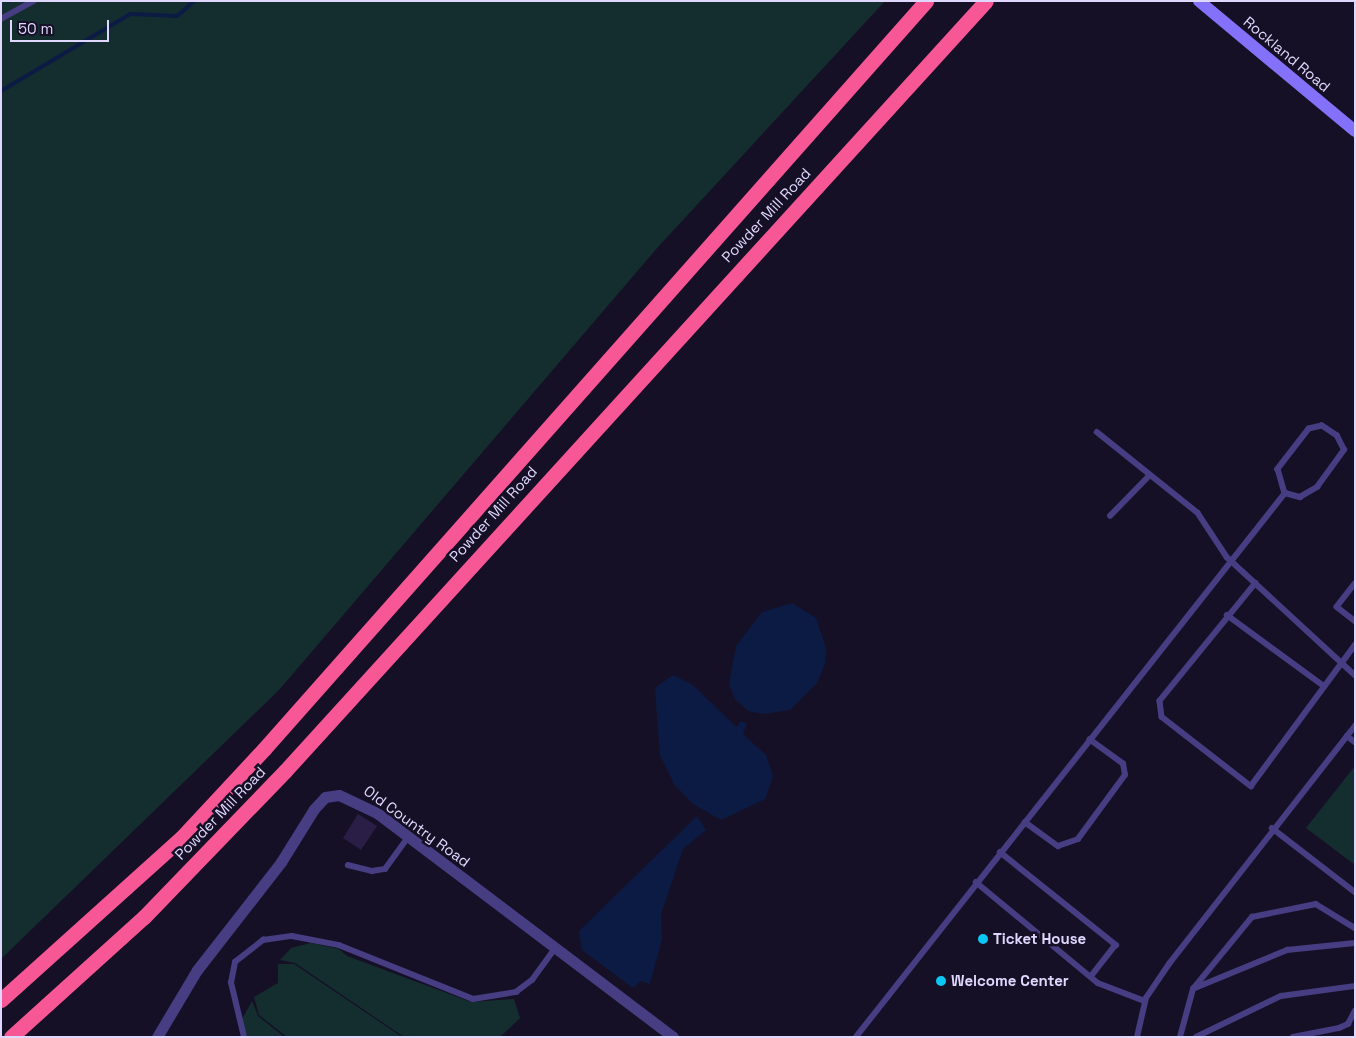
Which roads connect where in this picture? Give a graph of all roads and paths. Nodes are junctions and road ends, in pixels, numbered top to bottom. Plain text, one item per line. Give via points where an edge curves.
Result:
1 (33, 1) edge
2 (926, 1) edge
3 (986, 1) edge
4 (1199, 1) edge
5 (1, 19) edge
6 (1355, 131) edge
7 (1097, 432) dead end
8 (1150, 475) junction
9 (1285, 493) junction
10 (1110, 516) dead end
11 (1235, 560) junction
12 (1256, 583) junction
13 (1355, 584) edge
14 (1227, 615) junction
15 (1355, 621) edge
16 (1355, 645) edge
17 (1342, 664) junction
18 (1355, 675) edge
19 (1324, 686) junction
20 (1355, 726) edge
21 (1346, 736) junction
22 (1090, 740) junction
23 (1355, 742) edge
24 (1025, 822) junction
25 (1272, 828) junction
26 (408, 837) junction
27 (1000, 852) junction
28 (348, 865) dead end
29 (976, 882) junction
30 (1355, 892) edge
31 (1355, 928) edge
32 (1355, 943) edge
33 (555, 948) junction
34 (1093, 974) junction
35 (1355, 986) edge
36 (1194, 989) junction
37 (1, 1000) edge
38 (1145, 1001) junction
39 (1355, 1011) edge
40 (242, 1035) edge
41 (11, 1037) edge
42 (157, 1037) edge
43 (673, 1037) edge
44 (856, 1037) edge
45 (1137, 1037) edge
46 (1180, 1037) edge
47 (1196, 1037) edge
48 (1293, 1037) edge

1 - 5 lane
2 - 37 highway, Powder Mill Road via 264,749 174,845
3 - 41 highway, Powder Mill Road via 285,771 144,918
4 - 6 street, Rockland Road
7 - 8 lane
8 - 10 lane
8 - 11 lane via 1198,513 1227,557
9 - 9 lane via 1300,497 1317,487 1344,450 1336,436 1322,426 1309,429 1278,469
9 - 11 lane
11 - 12 lane
11 - 22 lane
12 - 14 lane
12 - 17 lane
13 - 15 lane via 1337,607
14 - 19 lane
14 - 19 lane via 1160,701 1162,717 1251,786
16 - 17 lane
17 - 18 lane
17 - 19 lane
20 - 21 lane
21 - 23 lane
21 - 25 lane
22 - 24 lane
22 - 24 lane via 1123,764 1125,775 1078,839 1058,846
24 - 27 lane
25 - 30 lane
25 - 38 lane
26 - 28 lane via 385,869 372,871
26 - 33 street, Old Country Road
26 - 42 street, Old Country Road via 352,797 326,797 197,970
27 - 29 lane
27 - 34 lane via 1116,945
29 - 34 lane
29 - 44 lane
31 - 36 lane via 1316,904 1252,917
32 - 36 lane via 1287,950
33 - 40 lane via 532,980 516,992 497,999 473,999 339,945 292,936 263,940 235,962 231,983
33 - 43 street, Old Country Road
34 - 38 lane via 1112,992
35 - 47 lane via 1282,996
36 - 46 lane
38 - 45 lane
39 - 48 lane via 1348,1024 1339,1028

